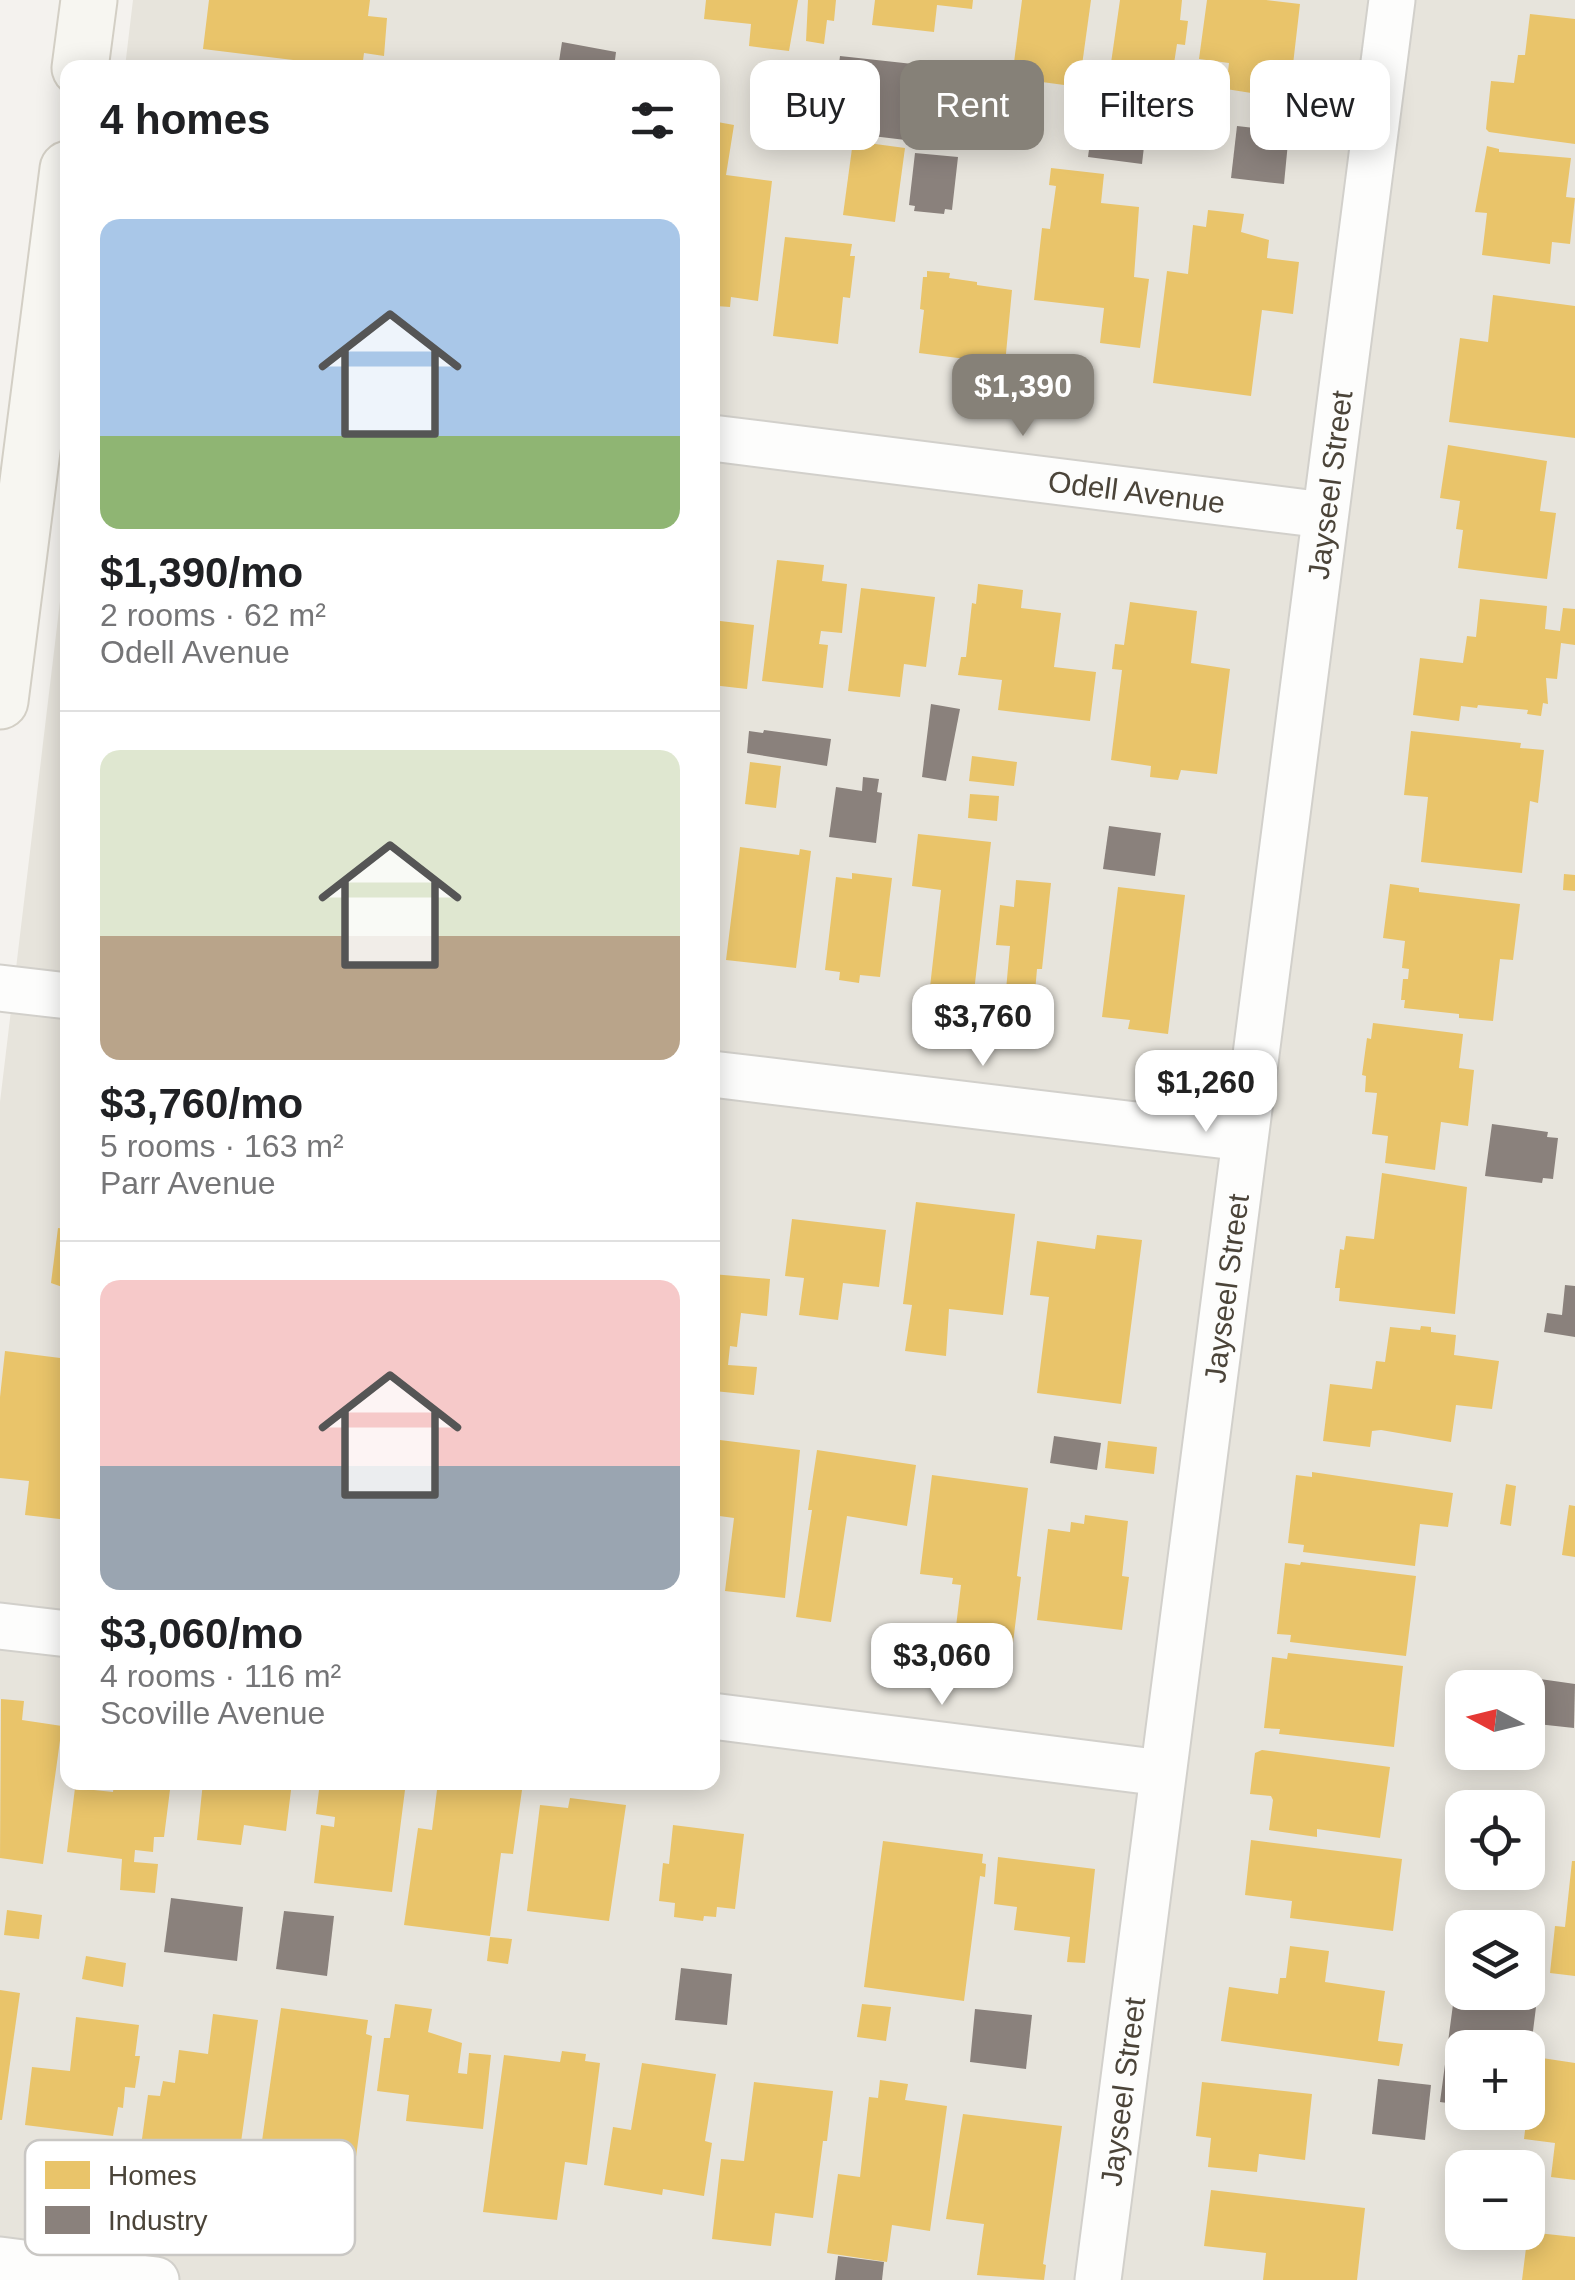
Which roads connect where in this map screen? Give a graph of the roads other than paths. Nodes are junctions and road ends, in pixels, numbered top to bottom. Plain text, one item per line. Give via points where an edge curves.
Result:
1 (89, 0) edge
2 (1392, 0) edge
3 (81, 60) edge
4 (60, 294) edge
5 (56, 357) edge
6 (720, 439) edge
7 (15, 452) edge
8 (1324, 515) junction
9 (0, 702) edge
10 (0, 988) edge
11 (60, 995) edge
12 (720, 1075) edge
13 (1244, 1138) junction
14 (0, 1626) edge
15 (60, 1633) edge
16 (720, 1717) edge
17 (1162, 1774) junction
18 (0, 2260) edge
19 (156, 2280) edge
20 (1098, 2280) edge

1 - 3 street
2 - 8 street, Jayseel Street
4 - 5 street
5 - 7 street
6 - 8 street, Odell Avenue
7 - 9 street
8 - 13 street, Jayseel Street
10 - 11 street
12 - 13 street
13 - 17 street, Jayseel Street
14 - 15 street
16 - 17 street
17 - 20 street, Jayseel Street
18 - 19 street

